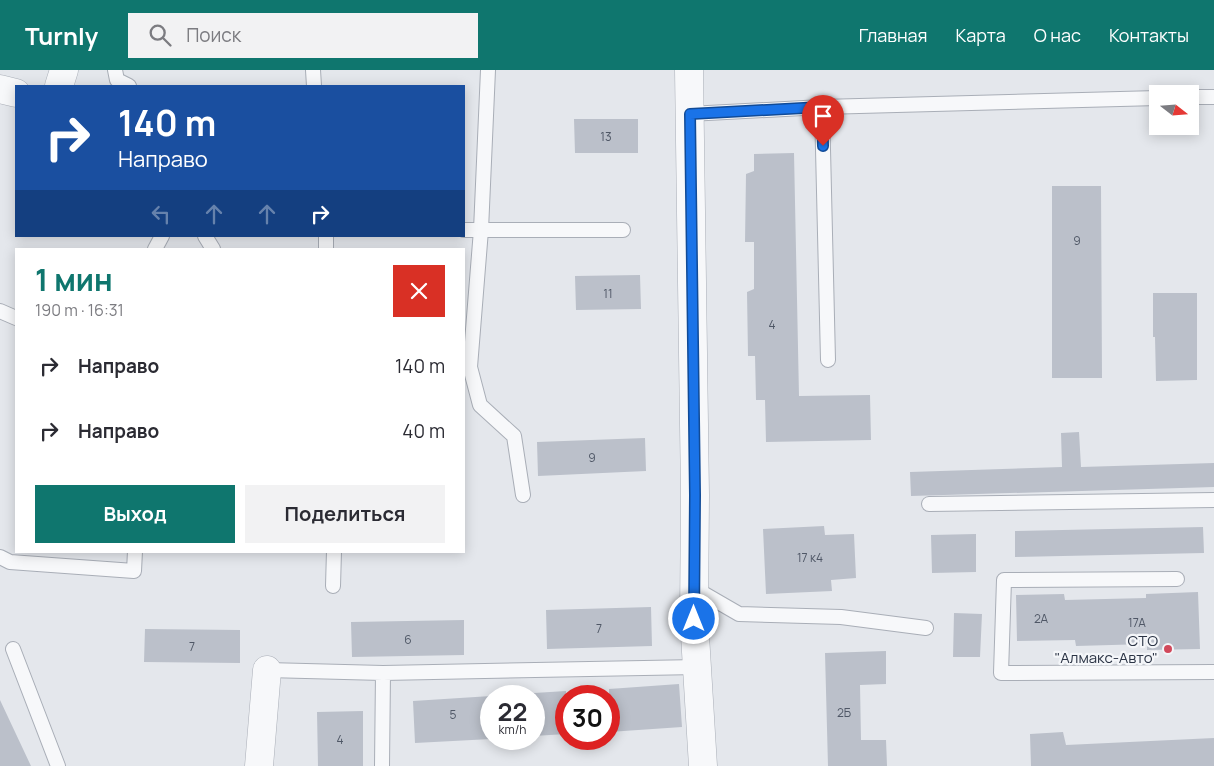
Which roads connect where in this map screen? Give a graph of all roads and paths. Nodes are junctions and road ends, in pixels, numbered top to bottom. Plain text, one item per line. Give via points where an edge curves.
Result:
1 (64, 70) edge
2 (115, 70) edge
3 (313, 70) edge
4 (488, 70) edge
5 (689, 70) edge
6 (59, 85) edge
7 (127, 85) edge
8 (314, 85) edge
9 (0, 89) edge
10 (15, 93) edge
11 (1214, 96) edge
12 (1199, 97) edge
13 (1149, 98) edge
14 (822, 107) junction
15 (690, 114) junction
16 (465, 230) edge
17 (481, 230) junction
18 (623, 230) dead end
19 (206, 237) edge
20 (212, 248) edge
21 (0, 311) edge
22 (15, 318) edge
23 (828, 360) dead end
24 (523, 496) dead end
25 (1214, 500) edge
26 (929, 504) dead end
27 (134, 553) edge
28 (334, 553) edge
29 (0, 557) edge
30 (1176, 579) dead end
31 (334, 586) dead end
32 (694, 588) junction
33 (926, 628) dead end
34 (13, 649) dead end
35 (698, 667) junction
36 (267, 670) joint
37 (383, 672) junction
38 (1214, 672) edge
39 (58, 766) edge
40 (259, 766) edge
41 (382, 766) edge
42 (703, 766) edge

1 - 6 street
2 - 7 lane via 116,80
3 - 8 lane
4 - 17 lane
5 - 15 street
9 - 10 street
11 - 12 lane
13 - 14 lane
14 - 15 lane
14 - 23 lane
15 - 32 street
16 - 17 lane
17 - 18 lane
17 - 24 lane via 470,367 480,405 514,436
19 - 20 lane
21 - 22 lane
25 - 26 lane
27 - 29 lane via 134,571 10,562
28 - 31 lane
30 - 38 lane via 1004,580 1001,673
32 - 33 lane via 739,614 841,617
32 - 35 street
34 - 39 lane
35 - 37 lane
35 - 42 street
36 - 37 lane
36 - 40 street
37 - 41 lane

